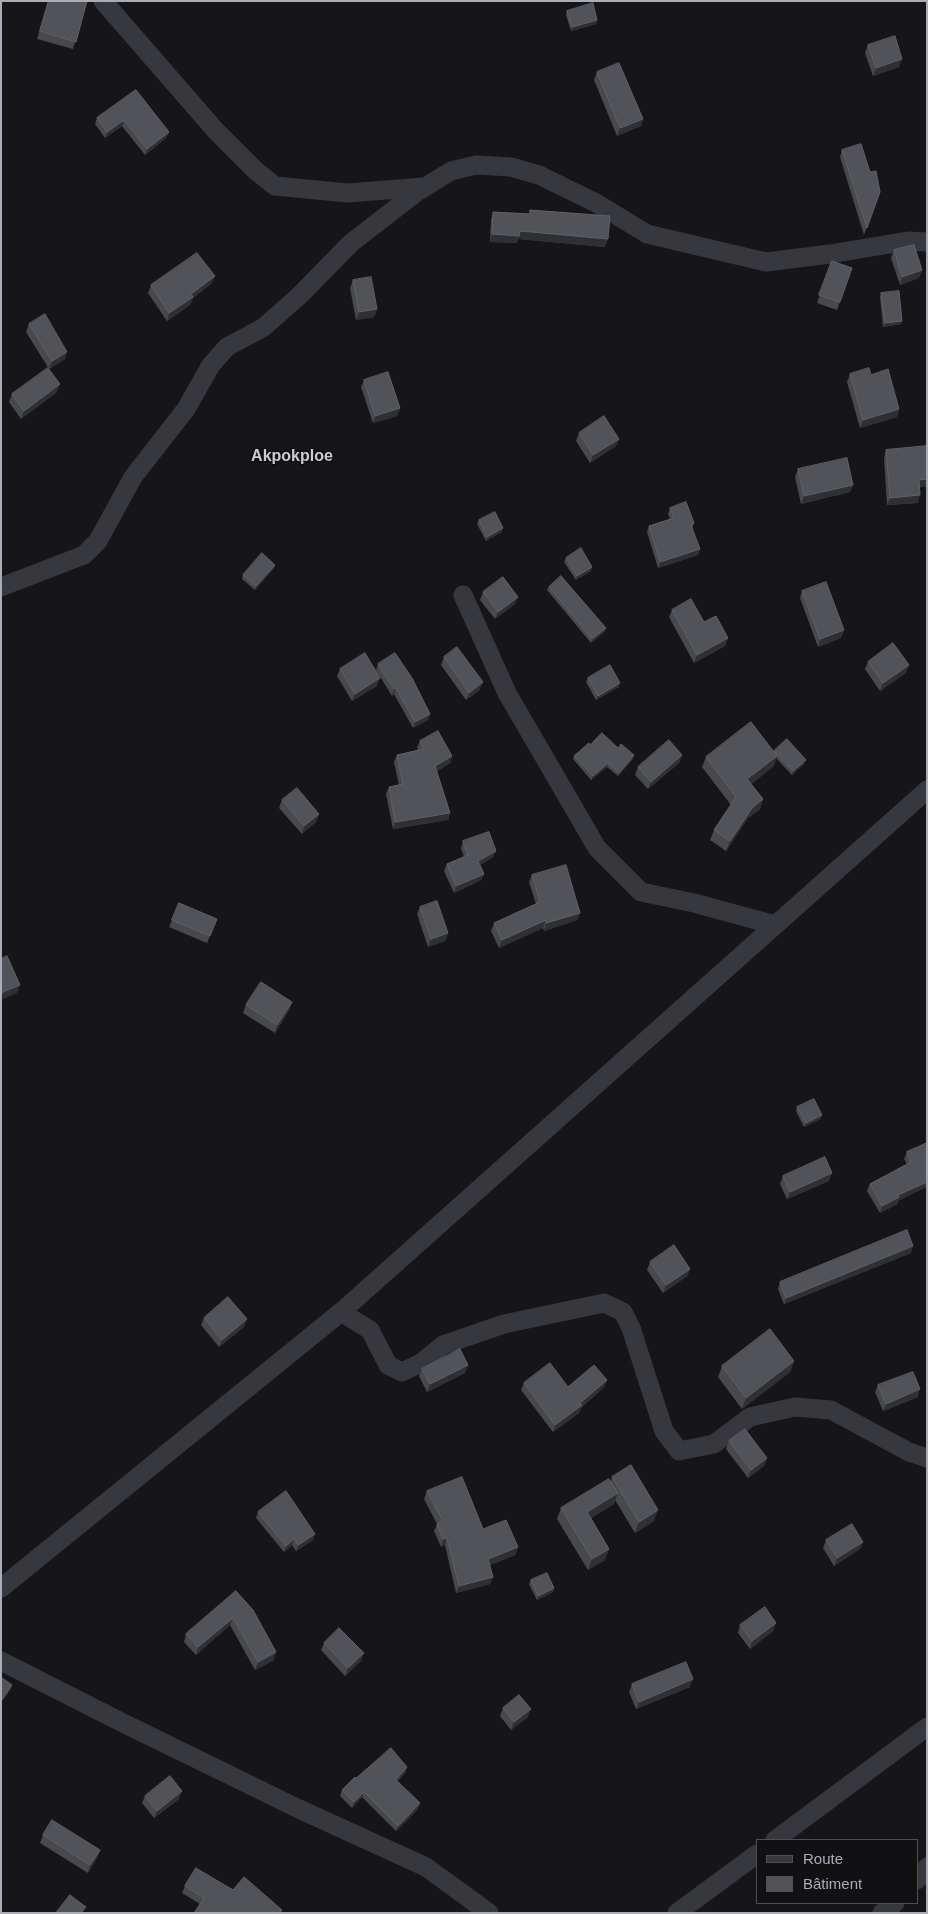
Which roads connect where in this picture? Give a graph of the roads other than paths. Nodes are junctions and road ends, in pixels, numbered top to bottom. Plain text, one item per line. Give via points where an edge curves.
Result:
1 (103, 1) edge
2 (425, 187) junction
3 (927, 242) edge
4 (1, 587) edge
5 (463, 595) dead end
6 (927, 790) edge
7 (775, 925) junction
8 (341, 1312) junction
9 (927, 1458) edge
10 (1, 1588) edge
11 (1, 1661) edge
12 (927, 1727) edge
13 (776, 1839) edge
14 (756, 1855) edge
15 (927, 1867) edge
16 (918, 1879) edge
17 (894, 1904) edge
18 (489, 1913) edge
19 (677, 1913) edge
20 (882, 1913) edge

1 - 2 street via 216,131 275,186 348,192
2 - 3 street via 451,171 476,165 511,167 539,175 598,204 647,234 766,262 908,241
2 - 4 street via 351,243 264,327 228,347 211,365 186,410 134,477 98,541 84,556
5 - 7 street via 508,693 597,848 641,892
6 - 7 street
7 - 8 street
8 - 9 street via 370,1330 388,1365 402,1372 421,1363 443,1345 504,1324 604,1303 623,1312 632,1328 664,1431 678,1451 714,1444 750,1417 795,1407 831,1410 909,1452
8 - 10 street
11 - 18 street via 299,1810 426,1867
12 - 13 street
14 - 19 street
15 - 16 street
17 - 20 street

